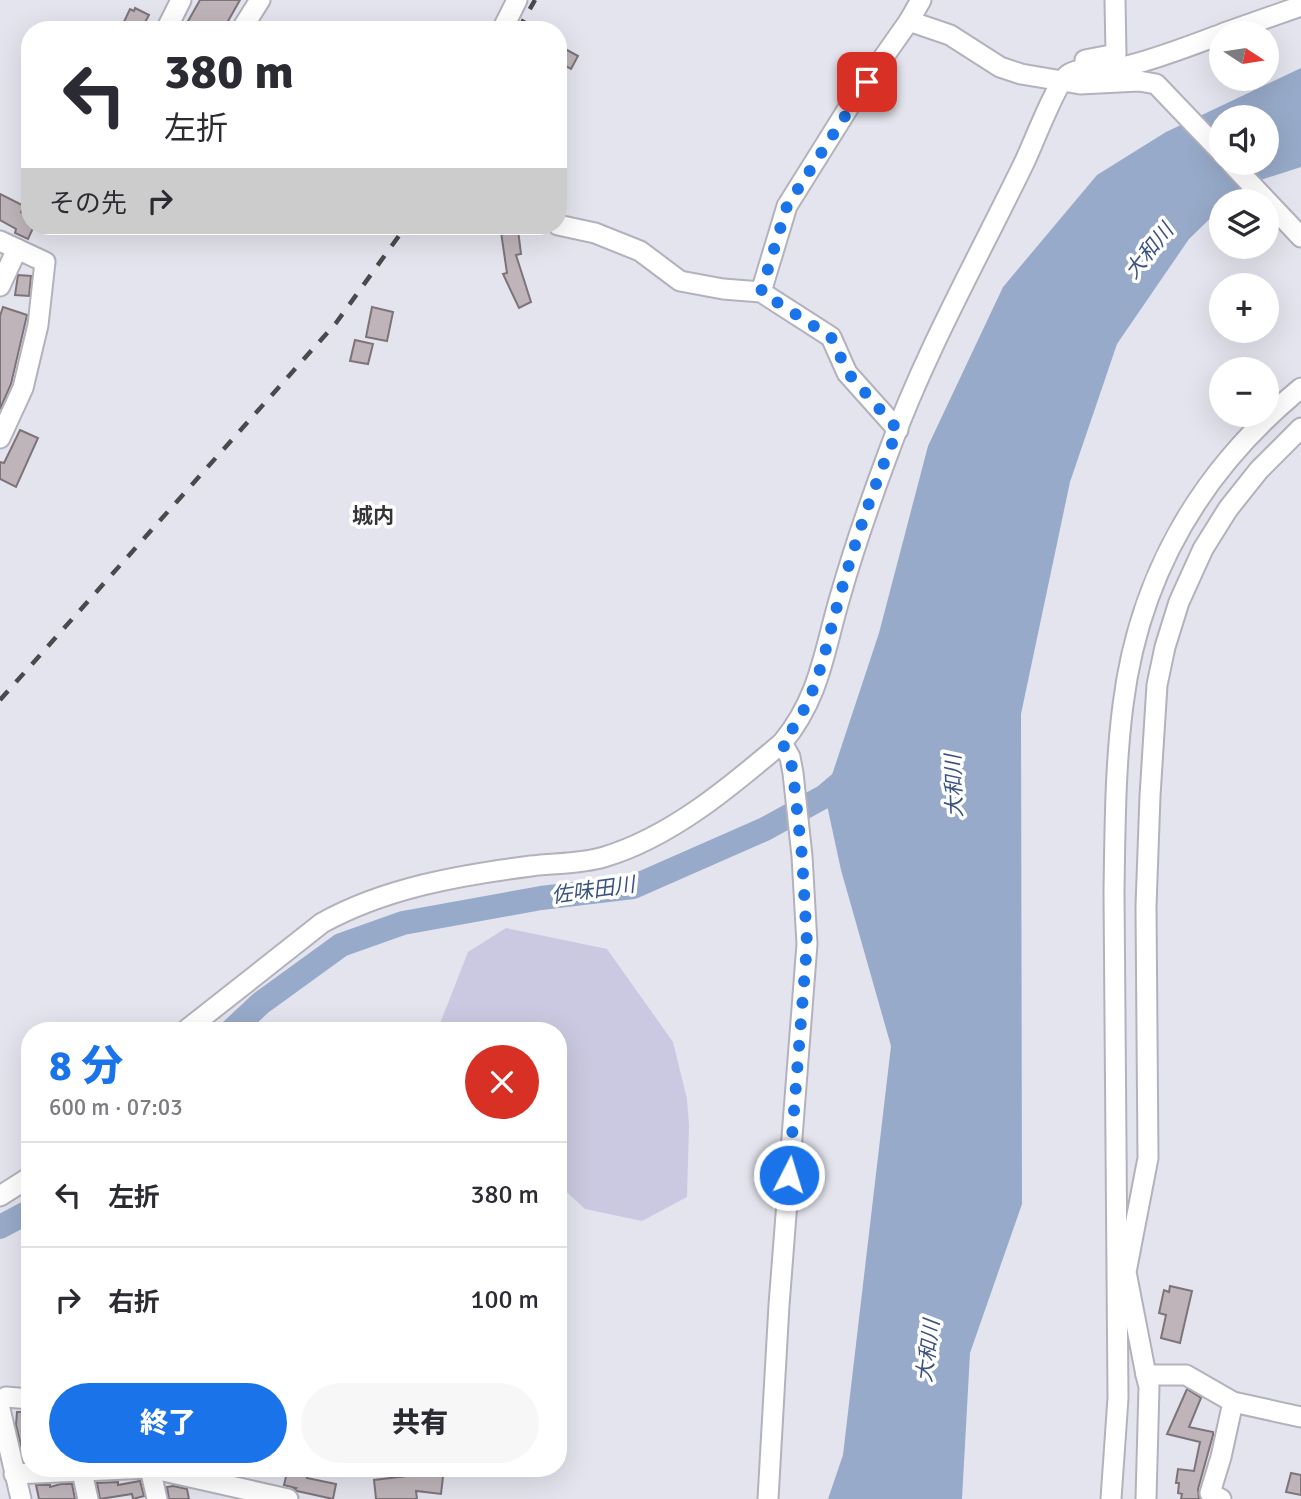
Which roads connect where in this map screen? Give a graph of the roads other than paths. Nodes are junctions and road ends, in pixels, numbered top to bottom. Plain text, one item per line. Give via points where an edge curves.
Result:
1 (181, 0) edge
2 (260, 0) edge
3 (517, 0) edge
4 (921, 0) edge
5 (1115, 0) edge
6 (1301, 6) edge
7 (170, 21) edge
8 (247, 21) edge
9 (506, 21) edge
10 (909, 21) junction
11 (1259, 21) edge
12 (1209, 39) edge
13 (1061, 80) junction
14 (1209, 139) edge
15 (1243, 175) edge
16 (567, 227) edge
17 (1301, 237) edge
18 (9, 245) edge
19 (0, 286) edge
20 (761, 292) junction
21 (1301, 388) edge
22 (1301, 428) edge
23 (898, 430) junction
24 (0, 439) edge
25 (782, 743) junction
26 (196, 1022) edge
27 (21, 1183) edge
28 (0, 1196) edge
29 (1121, 1272) junction
30 (1146, 1375) junction
31 (21, 1399) edge
32 (0, 1400) edge
33 (1233, 1402) junction
34 (0, 1409) edge
35 (1301, 1417) edge
36 (14, 1474) junction
37 (21, 1474) edge
38 (83, 1477) edge
39 (152, 1477) edge
40 (178, 1477) edge
41 (226, 1492) edge
42 (21, 1499) edge
43 (88, 1499) edge
44 (157, 1499) edge
45 (288, 1499) edge
46 (768, 1499) edge
47 (1111, 1499) edge
48 (1146, 1499) edge
49 (1221, 1499) edge

1 - 7 street
2 - 8 street
3 - 9 street
4 - 10 street
5 - 13 street via 1116,54 1065,66
6 - 11 street
10 - 13 street via 950,35 1000,67
10 - 20 street via 787,206
12 - 13 street via 1111,69 1077,71
13 - 14 street via 1148,82 1162,89
13 - 23 street
15 - 17 street
16 - 20 street via 640,251 680,281
18 - 19 street
18 - 24 street via 45,262 38,325 23,388
20 - 23 street via 831,337 848,373
21 - 29 street via 1267,416 1199,497 1160,566 1132,653 1123,705 1115,817
22 - 29 street via 1259,470 1203,549 1179,602 1157,685 1146,906 1148,1158
23 - 25 street via 851,558 815,689
25 - 26 street via 676,824 620,852 456,878 347,909 322,923
25 - 46 street via 793,773 807,921
27 - 28 street
29 - 30 street
29 - 47 street
30 - 33 street via 1186,1375
30 - 48 street
31 - 32 street
33 - 35 street
33 - 49 street via 1210,1493
34 - 36 street
36 - 37 street
36 - 42 street
38 - 43 street
39 - 44 street
40 - 41 street
41 - 45 street

